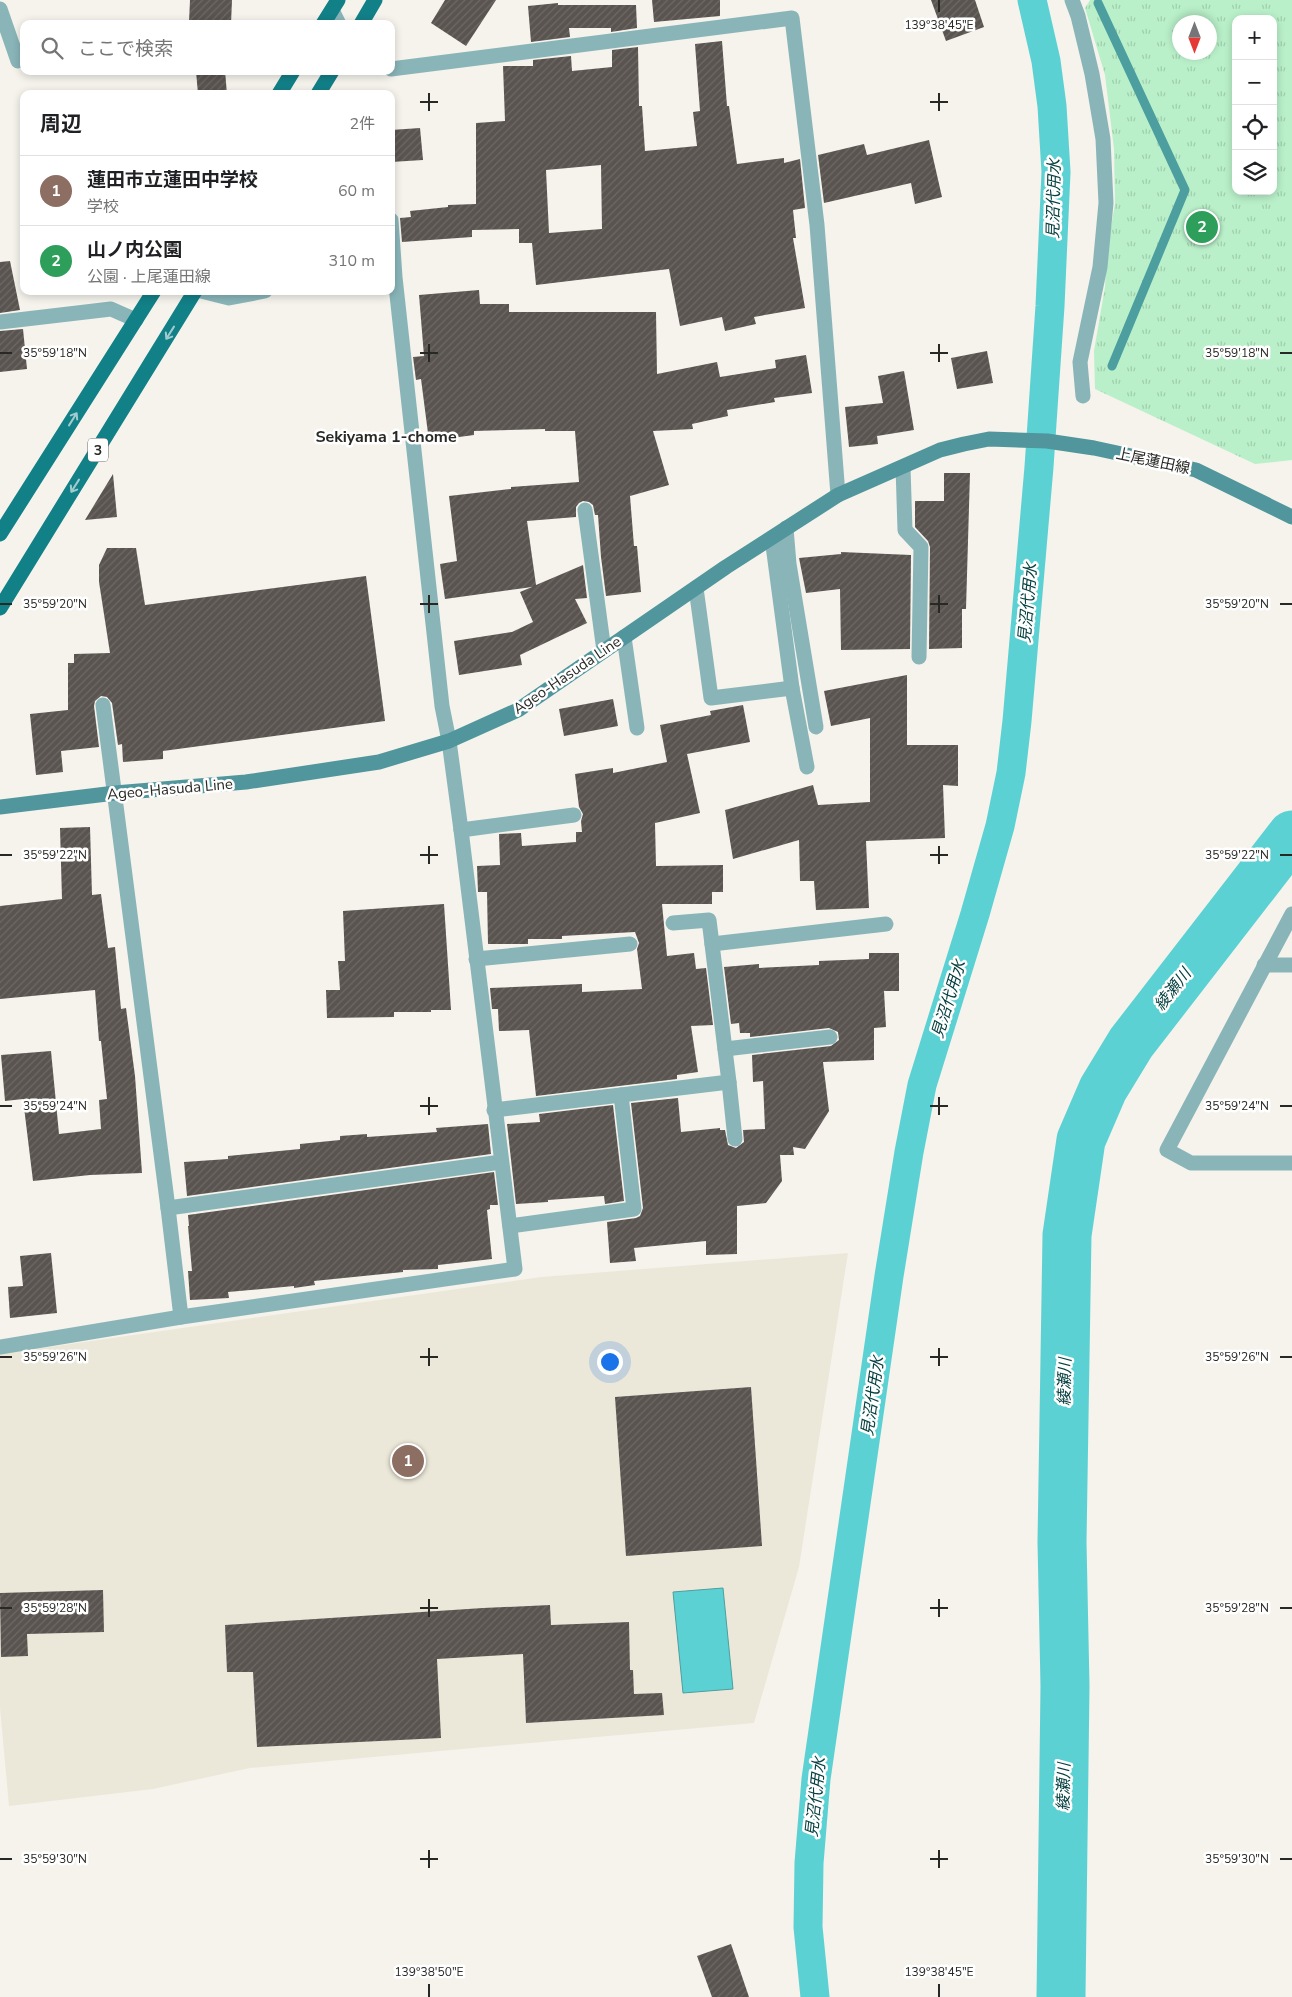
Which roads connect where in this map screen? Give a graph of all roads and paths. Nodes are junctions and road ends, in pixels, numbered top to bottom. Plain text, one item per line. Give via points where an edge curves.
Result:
1 (375, 0) edge
2 (1072, 0) edge
3 (335, 5) edge
4 (0, 9) edge
5 (326, 20) edge
6 (338, 20) edge
7 (363, 20) edge
8 (20, 61) edge
9 (395, 68) edge
10 (291, 75) edge
11 (330, 75) edge
12 (281, 90) edge
13 (320, 90) edge
14 (395, 294) edge
15 (152, 295) edge
16 (193, 295) edge
17 (217, 295) edge
18 (244, 295) edge
19 (136, 320) junction
20 (0, 322) edge
21 (1082, 396) dead end
22 (1003, 439) joint
23 (903, 467) junction
24 (838, 495) junction
25 (585, 510) dead end
26 (1292, 517) edge
27 (786, 528) junction
28 (0, 534) edge
29 (772, 538) junction
30 (696, 588) junction
31 (0, 608) edge
32 (624, 637) junction
33 (604, 651) junction
34 (920, 657) dead end
35 (792, 688) junction
36 (103, 705) dead end
37 (816, 727) dead end
38 (637, 728) dead end
39 (449, 741) junction
40 (807, 767) dead end
41 (114, 793) junction
42 (0, 807) edge
43 (574, 816) dead end
44 (461, 830) junction
45 (1292, 914) edge
46 (673, 924) dead end
47 (886, 924) dead end
48 (630, 944) dead end
49 (712, 944) junction
50 (476, 959) junction
51 (1264, 965) junction
52 (1292, 965) edge
53 (830, 1037) dead end
54 (725, 1049) junction
55 (729, 1082) junction
56 (621, 1095) junction
57 (494, 1110) junction
58 (736, 1140) dead end
59 (501, 1162) junction
60 (1292, 1163) edge
61 (168, 1208) junction
62 (510, 1226) junction
63 (181, 1317) junction
64 (0, 1347) edge

1 - 7 main road
2 - 21 street via 1092,74 1104,140 1106,203 1100,267 1080,362
3 - 5 main road
3 - 6 street
4 - 8 street
9 - 24 street via 792,18 817,225
10 - 12 main road
11 - 13 main road
14 - 39 street via 441,696
15 - 19 main road
16 -> 31 main road, 3
17 - 18 street via 229,298
19 - 20 street via 111,309
28 -> 19 main road
22 - 23 main road, Ageo-Hasuda Line via 940,450
22 - 26 main road, 上尾蓮田線 via 1075,445 1196,470
23 - 24 main road, Ageo-Hasuda Line
23 - 34 street via 905,530 921,547
24 - 27 main road, Ageo-Hasuda Line
25 - 33 street
27 - 29 main road, Ageo-Hasuda Line
27 - 37 street
29 - 30 main road, Ageo-Hasuda Line
29 - 35 street
30 - 32 main road, Ageo-Hasuda Line
30 - 35 street via 710,698
32 - 33 main road, Ageo-Hasuda Line
32 - 38 street
33 - 39 main road, Ageo-Hasuda Line via 518,710
35 - 40 street
36 - 41 street
39 - 41 main road, Ageo-Hasuda Line via 369,764 246,782
39 - 44 street
41 - 42 main road, Ageo-Hasuda Line
41 - 61 street
43 - 44 street
44 - 50 street
45 - 51 street
46 - 49 street via 709,920
47 - 49 street
48 - 50 street
49 - 54 street
50 - 57 street
51 - 52 street
51 - 60 street via 1167,1150 1191,1163
53 - 54 street
54 - 55 street
55 - 56 street
55 - 58 street
56 - 57 street
56 - 62 street via 634,1209
57 - 59 street
59 - 61 street
59 - 62 street
61 - 63 street
62 - 63 street via 515,1269
63 - 64 street

